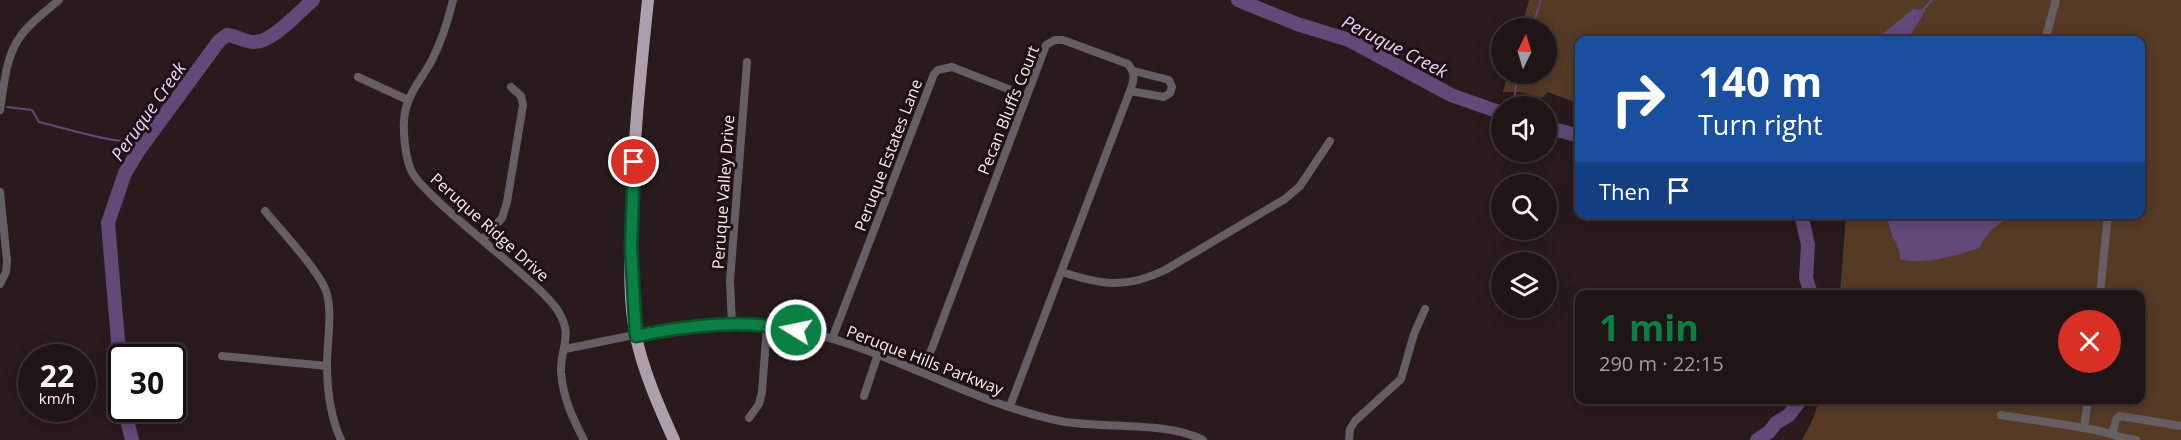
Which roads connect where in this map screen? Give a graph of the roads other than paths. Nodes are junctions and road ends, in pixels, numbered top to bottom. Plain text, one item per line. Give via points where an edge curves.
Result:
1 (59, 0) edge
2 (453, 0) edge
3 (648, 0) edge
4 (2056, 0) edge
5 (2046, 36) edge
6 (747, 62) dead end
7 (1134, 71) junction
8 (358, 77) dead end
9 (511, 87) dead end
10 (1130, 92) junction
11 (1026, 96) junction
12 (408, 100) junction
13 (0, 110) edge
14 (1330, 141) dead end
15 (0, 192) edge
16 (265, 211) dead end
17 (2108, 219) edge
18 (483, 239) junction
19 (1062, 272) junction
20 (0, 284) edge
21 (2100, 290) edge
22 (1425, 309) dead end
23 (732, 324) junction
24 (768, 325) junction
25 (636, 336) junction
26 (832, 339) junction
27 (565, 349) junction
28 (878, 354) junction
29 (222, 356) dead end
30 (327, 366) junction
31 (922, 372) junction
32 (864, 396) dead end
33 (2087, 404) edge
34 (1010, 406) junction
35 (2001, 415) dead end
36 (749, 418) dead end
37 (2181, 426) edge
38 (2084, 428) junction
39 (2109, 433) junction
40 (341, 440) edge
41 (584, 440) edge
42 (674, 440) edge
43 (1203, 440) edge
44 (1349, 440) edge
45 (2136, 440) edge

1 - 13 street via 25,31 14,48
2 - 12 street, Peruque Ridge Drive via 447,27
3 - 25 main road via 631,205
4 - 5 street
6 - 23 street, Peruque Valley Drive via 730,281
7 - 10 street
7 - 10 street via 1163,78 1172,87 1164,97
7 - 11 street, Pecan Bluffs Court via 1128,64 1055,40 1046,45
8 - 12 street
9 - 18 street via 521,96 523,105 507,202 502,218
10 - 19 street
11 - 26 street, Peruque Estates Lane via 951,67 934,74
11 - 31 street, Pecan Bluffs Court
12 - 18 street, Peruque Ridge Drive via 404,127 412,173
14 - 19 street via 1300,186 1285,199 1145,280 1121,284 1089,281
15 - 20 street via 7,261
16 - 30 street via 326,291
17 - 21 street
18 - 27 street, Peruque Ridge Drive via 549,299 565,324
19 - 34 street
22 - 44 street via 1401,379 1356,421
23 - 24 street, Peruque Hills Parkway
23 - 25 street, Peruque Hills Parkway via 683,327
24 - 26 street, Peruque Hills Parkway
24 - 36 street via 762,392
25 - 27 street, Peruque Hills Parkway
25 - 42 main road via 646,375
26 - 28 street, Peruque Hills Parkway
27 - 41 street, Peruque Ridge Drive via 561,368 566,404
28 - 31 street, Peruque Hills Parkway
28 - 32 street
29 - 30 street
30 - 40 street
31 - 34 street, Peruque Hills Parkway
33 - 38 street
34 - 43 street, Peruque Hills Parkway via 1060,421 1171,430
35 - 38 street
37 - 39 street via 2120,416
38 - 39 street
39 - 45 street

